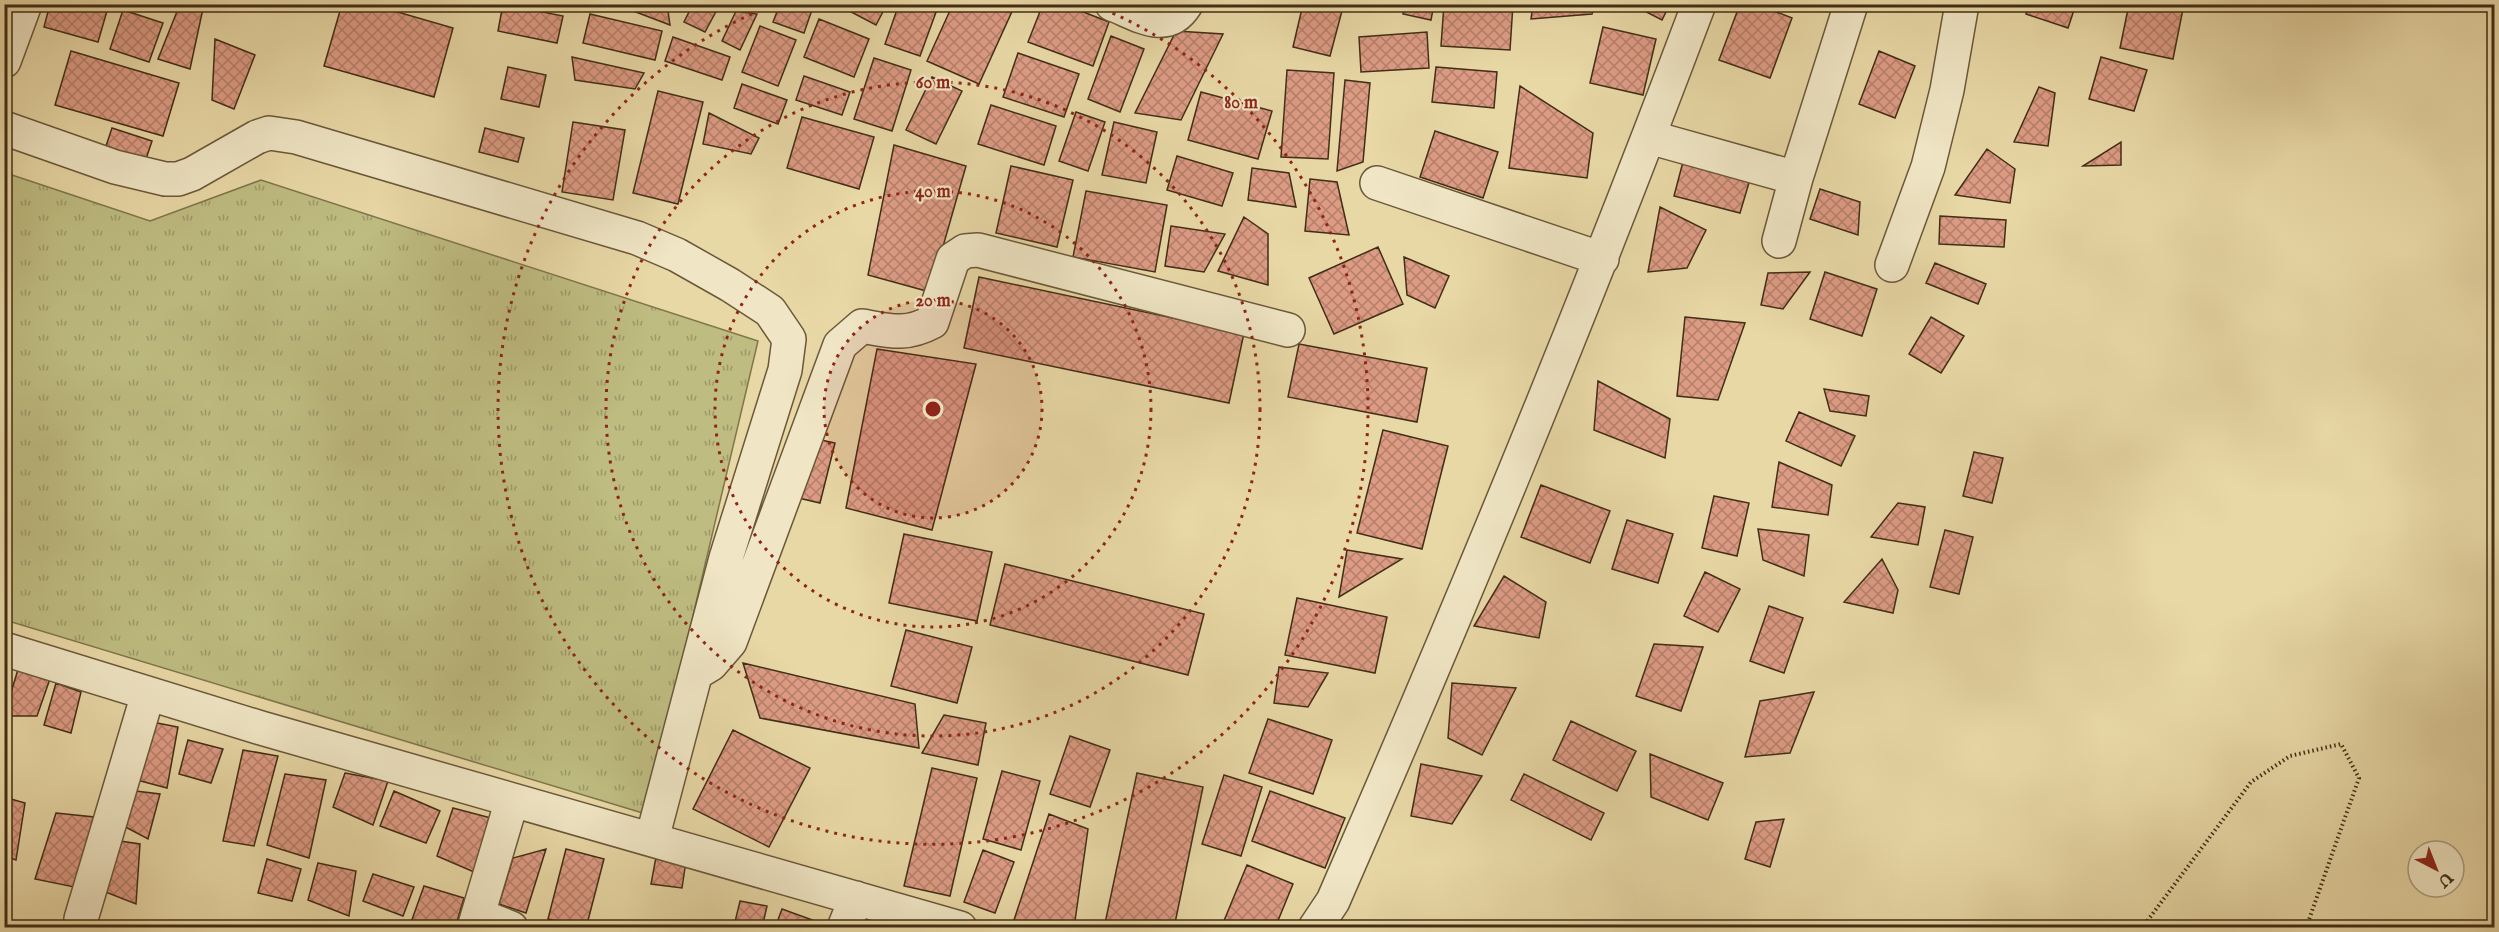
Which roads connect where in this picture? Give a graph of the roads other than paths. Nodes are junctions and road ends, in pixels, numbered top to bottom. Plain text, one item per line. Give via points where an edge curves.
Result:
1 (25, 4) edge
2 (1112, 4) edge
3 (1185, 4) edge
4 (1700, 4) edge
5 (1851, 4) edge
6 (1962, 4) edge
7 (4, 61) edge
8 (4, 128) edge
9 (1649, 137) junction
10 (1796, 178) junction
11 (1377, 183) dead end
12 (1779, 242) dead end
13 (1602, 259) junction
14 (1892, 265) dead end
15 (1288, 330) dead end
16 (4, 649) edge
17 (696, 674) junction
18 (148, 694) junction
19 (512, 800) junction
20 (652, 839) junction
21 (850, 913) edge
22 (81, 920) dead end
23 (476, 921) edge
24 (511, 927) edge
25 (960, 927) edge
26 (1315, 927) edge

1 - 7 street
2 - 3 street via 1160,22 1181,12
4 - 9 street
5 - 10 street
6 - 14 street via 1928,167
8 - 17 street via 115,167 165,179 192,174 269,133 296,136 637,238 677,255 770,311 789,339 785,370 726,558
9 - 10 street
9 - 13 street
10 - 12 street
11 - 13 street
13 - 26 street via 1449,634 1334,902
15 - 17 street via 978,250 965,251 953,259 932,322 900,333 862,326 840,345 730,642
16 - 18 street
17 - 20 street
18 - 19 street
18 - 22 street
19 - 20 street
19 - 23 street
20 - 21 street
21 - 25 street
23 - 24 street

